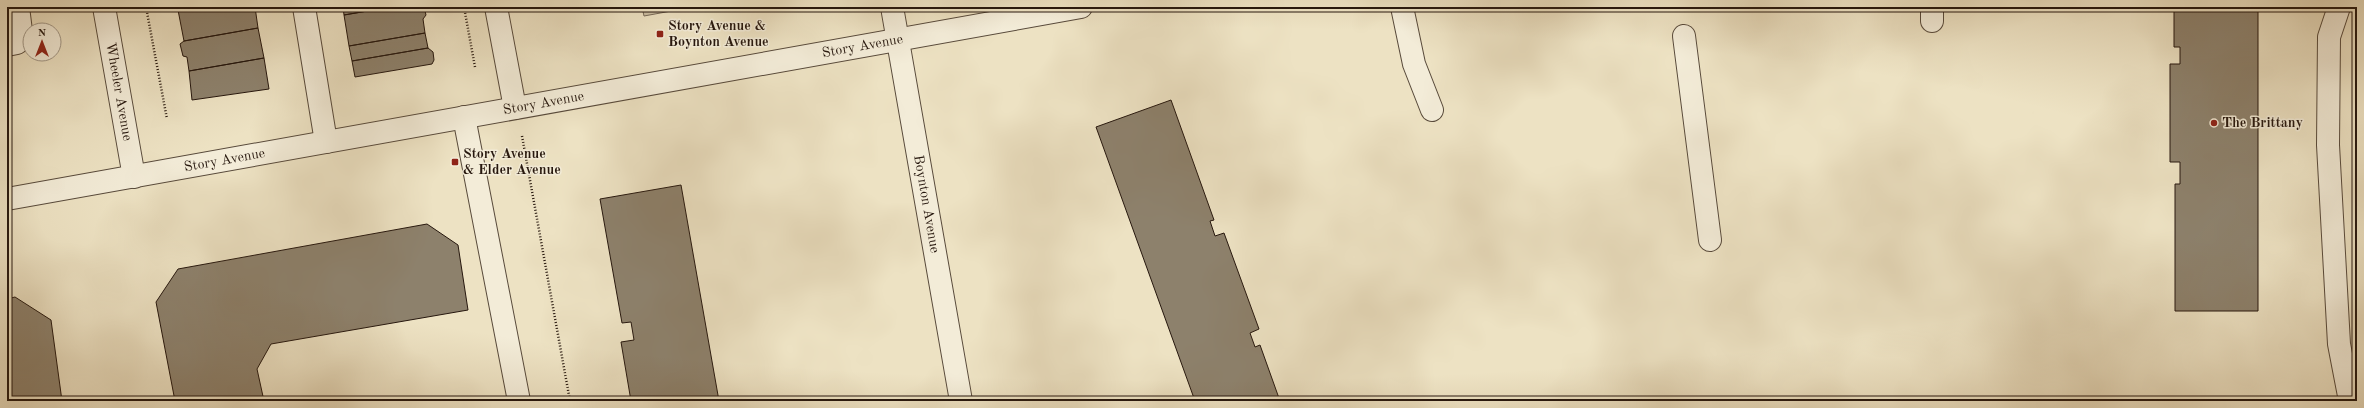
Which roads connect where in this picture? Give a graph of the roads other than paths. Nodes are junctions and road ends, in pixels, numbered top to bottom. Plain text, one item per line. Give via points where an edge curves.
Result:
1 (18, 7) edge
2 (104, 7) edge
3 (304, 7) edge
4 (496, 7) edge
5 (892, 7) edge
6 (1081, 7) edge
7 (1402, 7) edge
8 (2339, 7) edge
9 (1684, 36) dead end
10 (898, 40) junction
11 (7, 45) edge
12 (515, 108) junction
13 (1432, 110) dead end
14 (464, 117) junction
15 (326, 142) junction
16 (134, 177) junction
17 (7, 199) edge
18 (1710, 240) dead end
19 (519, 401) edge
20 (961, 401) edge
21 (2350, 401) edge

1 - 11 street via 22,39
2 - 16 street, Wheeler Avenue
3 - 15 street
4 - 12 street
5 - 10 street, Boynton Avenue
6 - 10 street, Story Avenue
7 - 13 street via 1414,64
8 - 21 street via 2329,37 2328,145 2339,344
9 - 18 street
10 - 12 street, Story Avenue
10 - 20 street, Boynton Avenue
12 - 14 street, Story Avenue
14 - 15 street, Story Avenue
14 - 19 street
15 - 16 street, Story Avenue
16 - 17 street, Story Avenue

